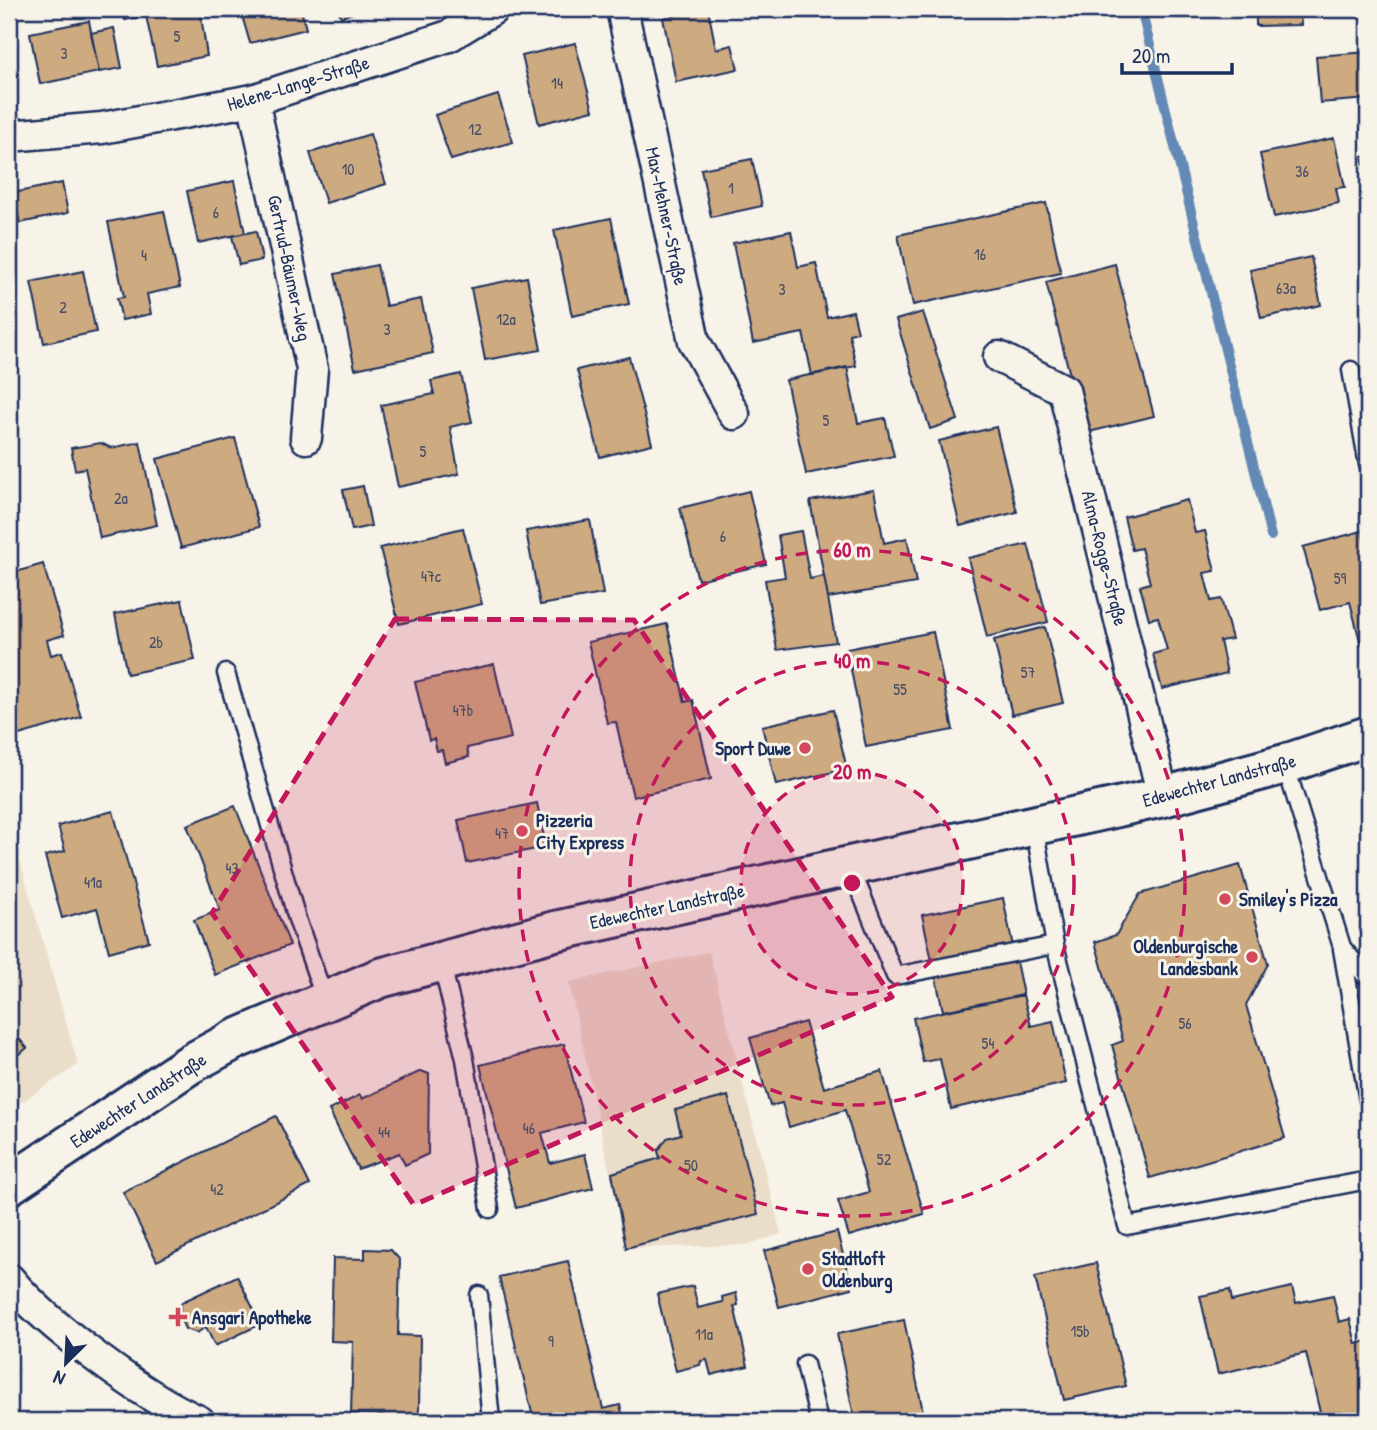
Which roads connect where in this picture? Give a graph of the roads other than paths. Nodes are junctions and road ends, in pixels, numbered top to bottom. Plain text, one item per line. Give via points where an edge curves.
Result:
1 (494, 9) edge
2 (622, 9) edge
3 (253, 100) junction
4 (9, 136) edge
5 (999, 357) dead end
6 (1351, 370) dead end
7 (734, 414) dead end
8 (306, 438) dead end
9 (1368, 465) edge
10 (226, 673) dead end
11 (1368, 736) edge
12 (1284, 764) junction
13 (1163, 797) junction
14 (1034, 826) junction
15 (850, 866) junction
16 (1055, 945) junction
17 (1342, 947) junction
18 (440, 960) junction
19 (1368, 979) edge
20 (325, 1000) junction
21 (1368, 1101) edge
22 (1368, 1180) edge
23 (9, 1185) edge
24 (490, 1209) dead end
25 (9, 1279) edge
26 (479, 1295) dead end
27 (805, 1364) dead end
28 (188, 1419) edge
29 (491, 1421) edge
30 (819, 1421) edge

1 - 3 street, Helene-Lange-Straße via 449,36
2 - 7 street, Max-Mehner-Straße via 694,341
3 - 4 street, Helene-Lange-Straße via 102,128
3 - 8 street, Gertrud-Bäumer-Weg via 312,369
5 - 13 street, Alma-Rogge-Straße via 1064,390
6 - 9 lane
10 - 20 lane via 289,895
11 - 12 main road, Edewechter Landstraße
12 - 13 main road, Edewechter Landstraße
12 - 17 lane
13 - 14 main road, Edewechter Landstraße
14 - 15 main road, Edewechter Landstraße
14 - 16 lane
15 - 16 lane via 895,976
15 - 18 main road, Edewechter Landstraße
16 - 22 lane via 1127,1226
17 - 19 lane
17 - 21 lane
18 - 20 main road, Edewechter Landstraße
18 - 24 lane via 464,1059
20 - 23 main road, Edewechter Landstraße via 190,1064
25 - 28 street via 67,1334
26 - 29 lane
27 - 30 lane

